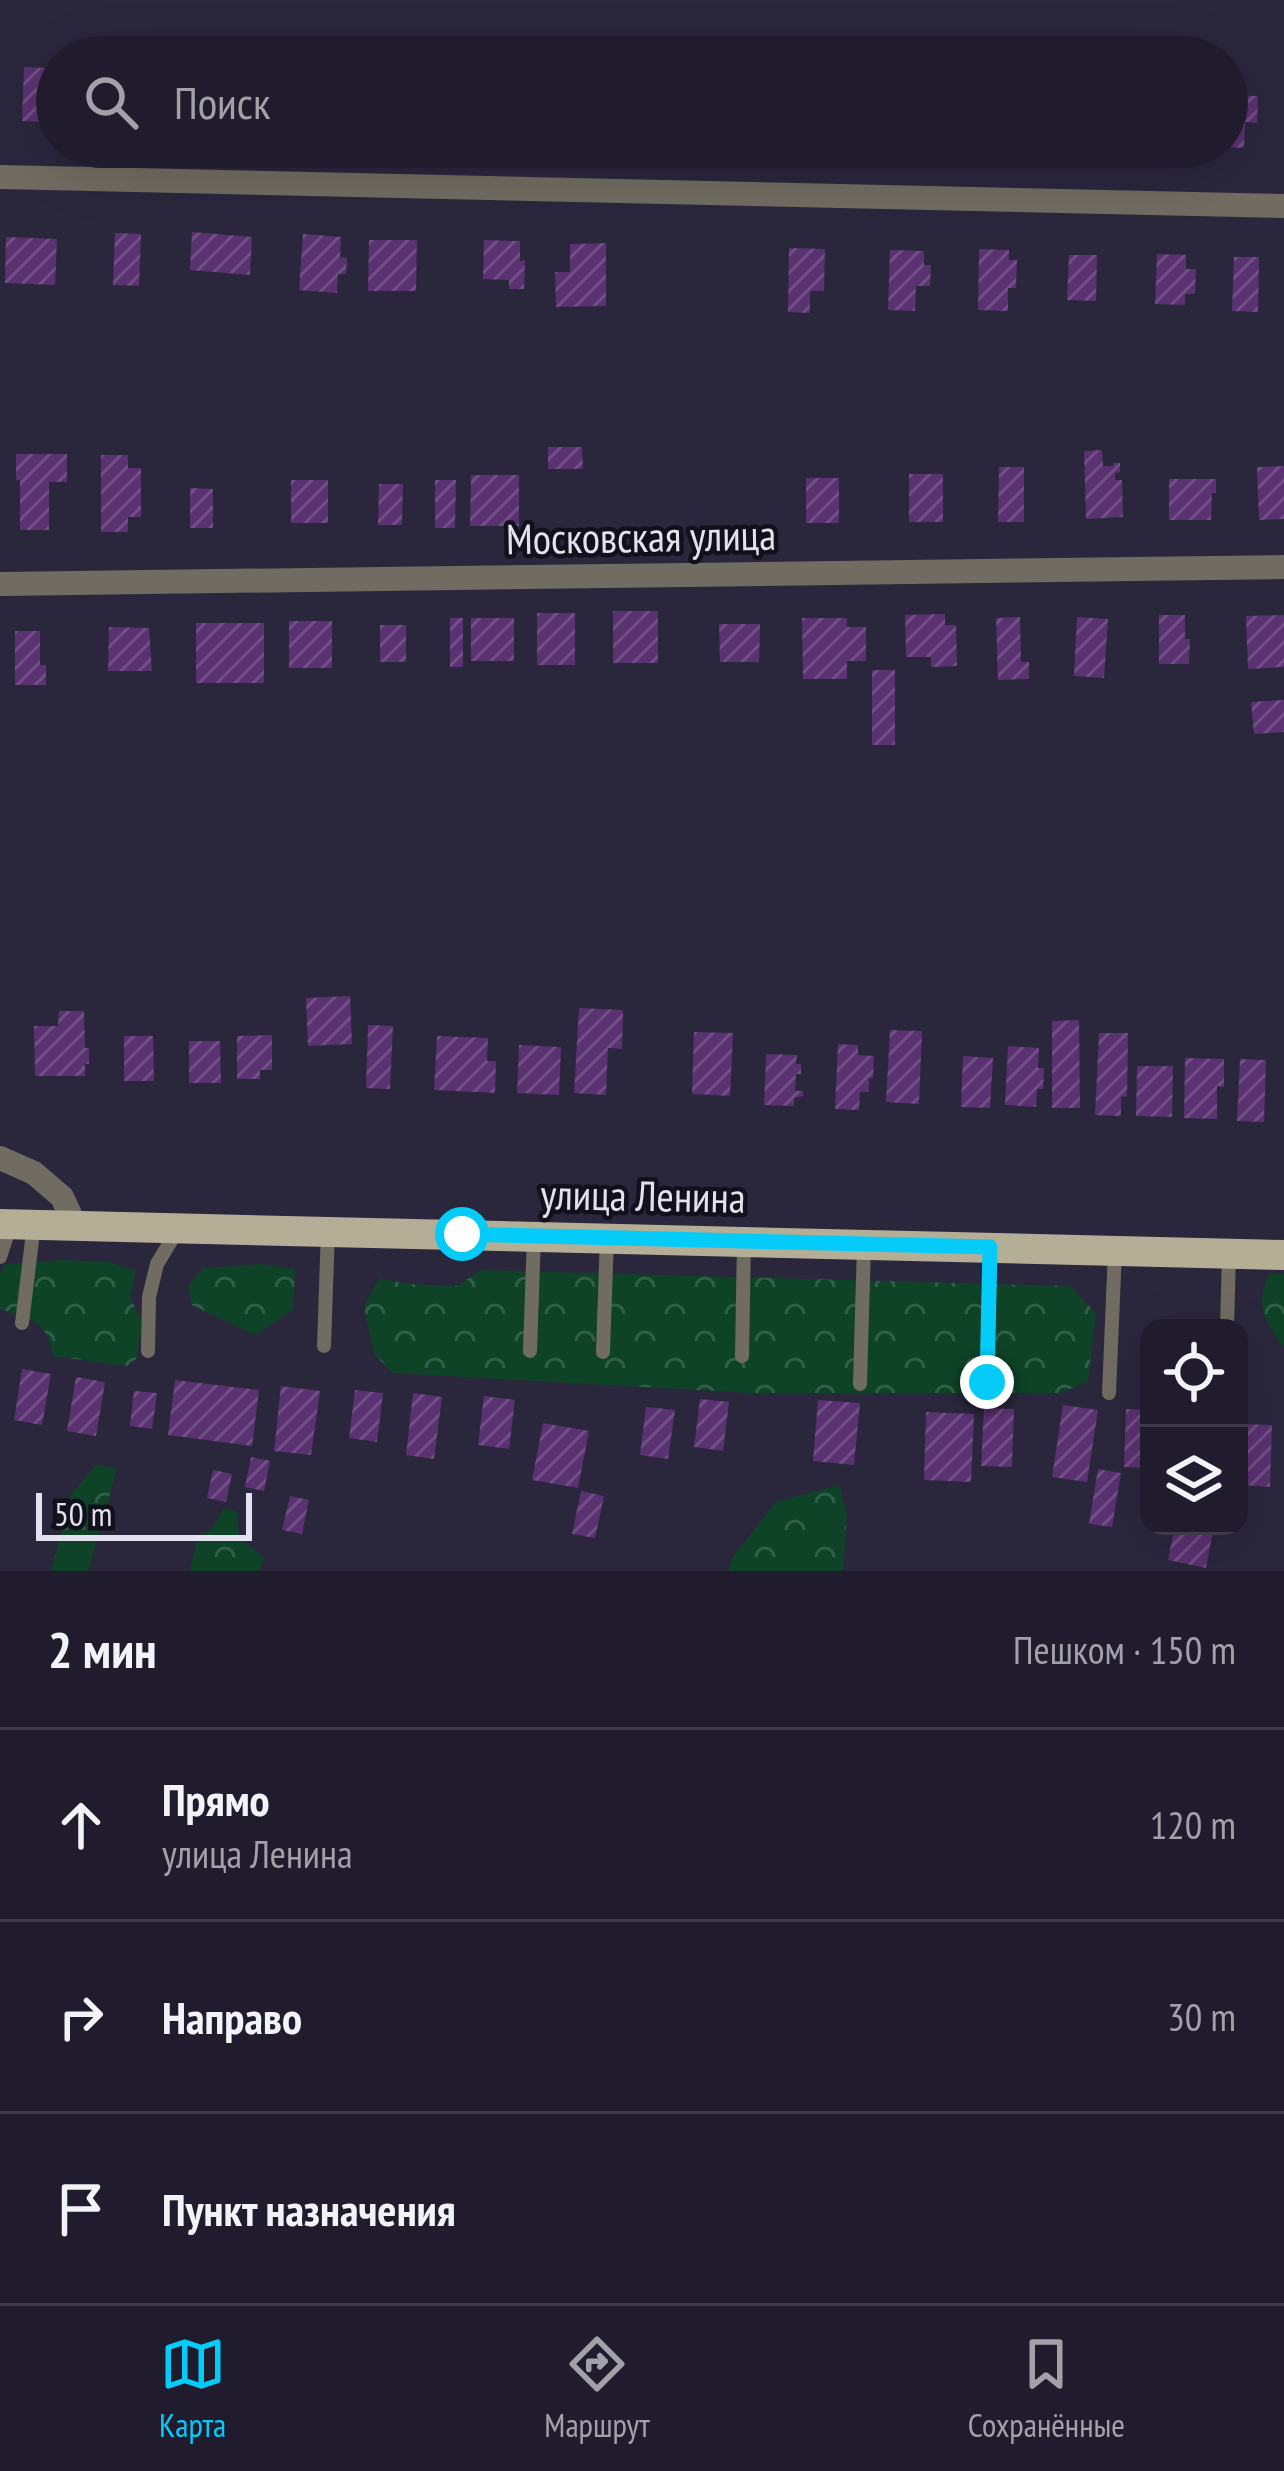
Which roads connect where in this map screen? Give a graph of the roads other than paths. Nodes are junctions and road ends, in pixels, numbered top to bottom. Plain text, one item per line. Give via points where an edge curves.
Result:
1 (0, 177) edge
2 (1284, 206) edge
3 (1284, 567) edge
4 (0, 584) edge
5 (0, 1158) edge
6 (15, 1224) edge
7 (75, 1225) junction
8 (180, 1226) junction
9 (328, 1230) junction
10 (534, 1235) junction
11 (607, 1238) junction
12 (744, 1241) junction
13 (864, 1244) junction
14 (990, 1247) junction
15 (1115, 1250) junction
16 (1229, 1253) junction
17 (1284, 1255) edge
18 (0, 1257) edge
19 (1227, 1319) edge
20 (22, 1323) dead end
21 (324, 1346) dead end
22 (148, 1351) dead end
23 (530, 1351) dead end
24 (603, 1352) dead end
25 (742, 1356) dead end
26 (987, 1382) dead end
27 (860, 1384) dead end
28 (1108, 1393) dead end

1 - 2 street
3 - 4 street, Московская улица
5 - 7 street via 62,1197
6 - 7 main road, улица Ленина
6 - 18 lane
6 - 20 lane
7 - 8 main road, улица Ленина
8 - 9 main road, улица Ленина
8 - 22 lane via 157,1264
9 - 10 main road, улица Ленина
9 - 21 lane
10 - 11 main road, улица Ленина
10 - 23 lane
11 - 12 main road, улица Ленина
11 - 24 lane
12 - 13 main road, улица Ленина
12 - 25 lane
13 - 14 main road, улица Ленина
13 - 27 lane
14 - 15 main road, улица Ленина
14 - 26 lane
15 - 16 main road, улица Ленина
15 - 28 lane
16 - 17 main road, улица Ленина
16 - 19 lane

